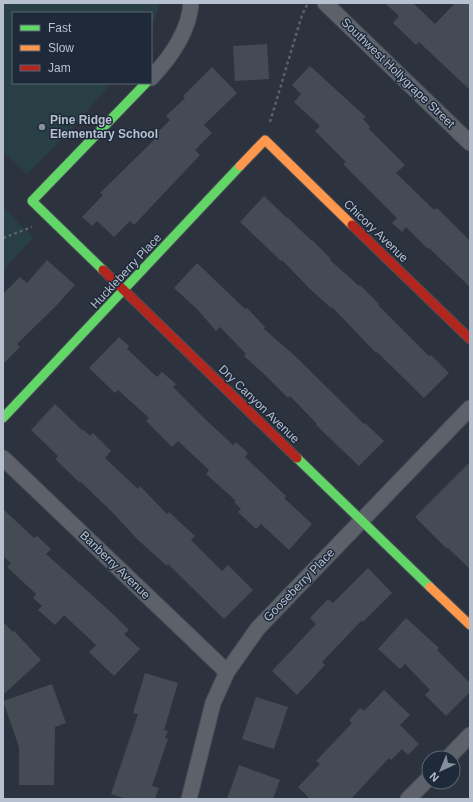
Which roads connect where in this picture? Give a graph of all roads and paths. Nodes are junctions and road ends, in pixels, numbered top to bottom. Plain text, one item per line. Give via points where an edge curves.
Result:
1 (191, 3) edge
2 (308, 3) edge
3 (325, 3) edge
4 (152, 77) edge
5 (145, 84) edge
6 (265, 140) junction
7 (470, 143) edge
8 (52, 220) junction
9 (3, 238) edge
10 (124, 291) junction
11 (470, 339) edge
12 (470, 408) edge
13 (3, 418) edge
14 (3, 458) edge
15 (362, 520) junction
16 (470, 624) edge
17 (227, 672) junction
18 (470, 735) edge
19 (456, 750) edge
20 (421, 786) edge
21 (189, 799) edge
22 (408, 799) edge

1 - 4 street via 182,38 163,66
2 - 6 path via 302,15
3 - 7 street, Southwest Hollygrape Street
5 - 8 street, Dry Canyon Avenue via 32,201
6 - 10 street, Huckleberry Place
6 - 11 street, Chicory Avenue
8 - 9 path
8 - 10 street, Dry Canyon Avenue
10 - 13 street, Huckleberry Place
10 - 15 street, Dry Canyon Avenue
12 - 15 street, Gooseberry Place
14 - 17 street, Banberry Avenue
15 - 16 street, Dry Canyon Avenue
15 - 17 street, Gooseberry Place via 258,628
17 - 21 street, Gooseberry Place via 213,703
18 - 19 street
20 - 22 street

